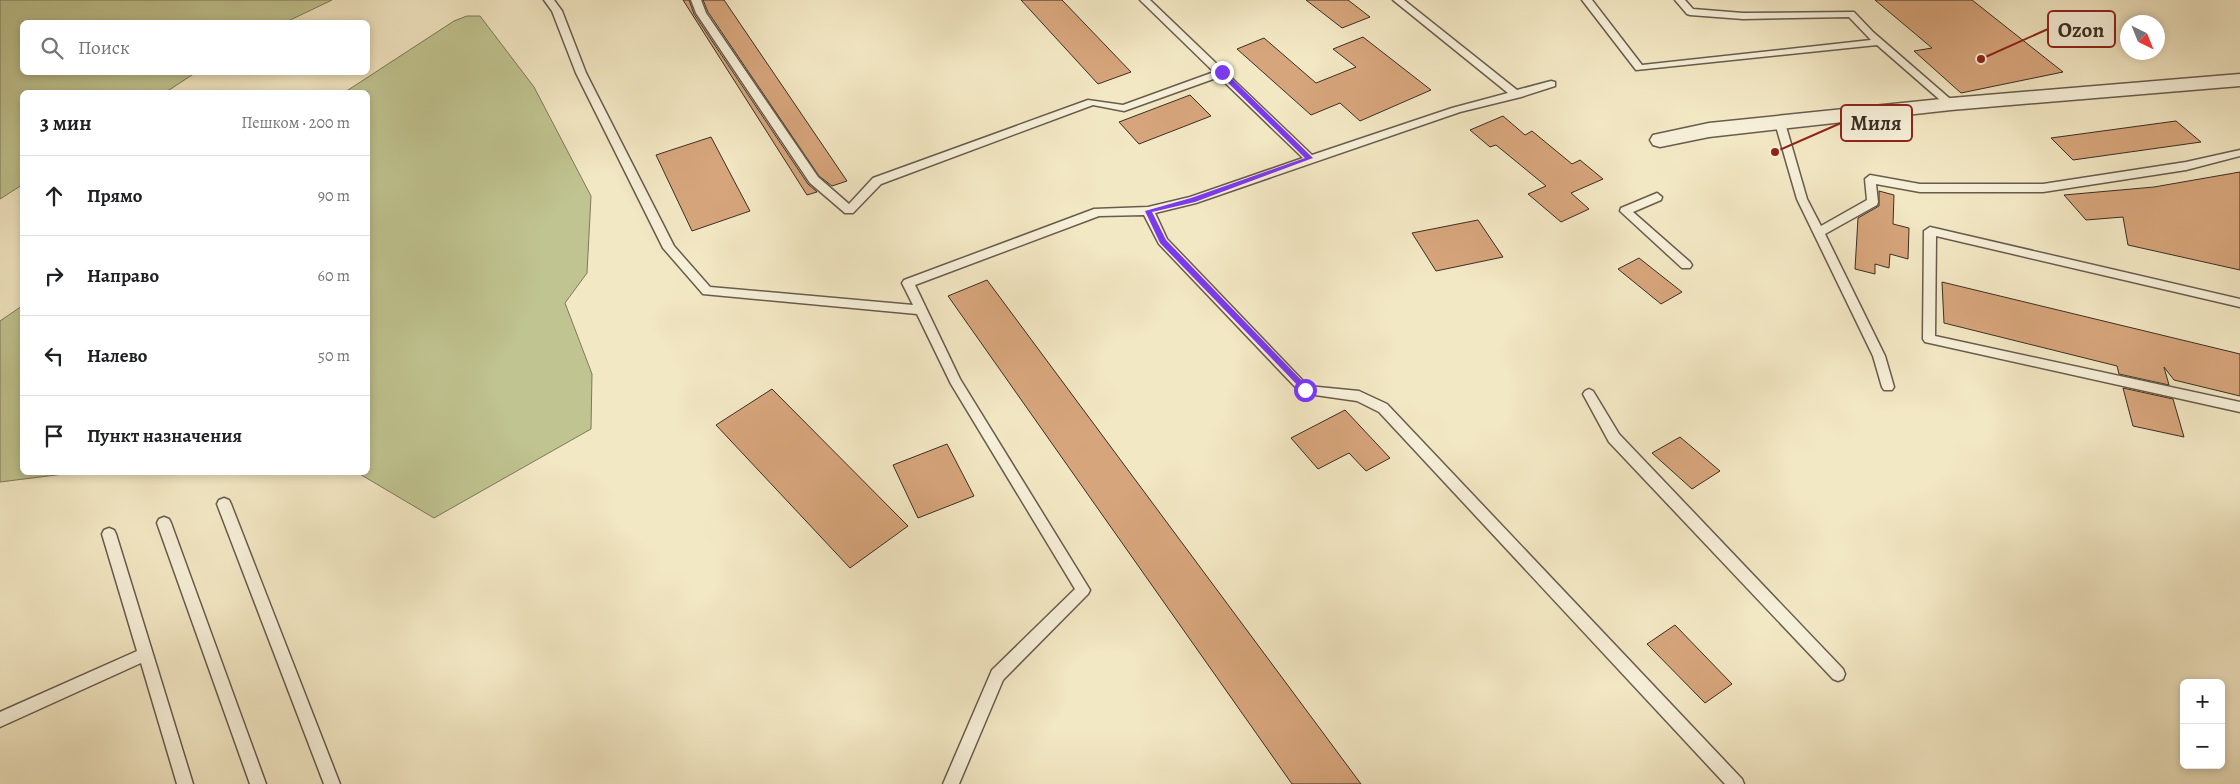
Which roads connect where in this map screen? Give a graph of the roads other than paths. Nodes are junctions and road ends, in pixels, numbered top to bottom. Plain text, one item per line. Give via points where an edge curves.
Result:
1 (549, 0) edge
2 (696, 0) edge
3 (1145, 0) edge
4 (1398, 0) edge
5 (1586, 0) edge
6 (1680, 0) edge
7 (1879, 42) junction
8 (1222, 72) junction
9 (2240, 80) edge
10 (1551, 84) dead end
11 (1516, 95) junction
12 (1951, 104) junction
13 (1780, 123) junction
14 (1660, 140) dead end
15 (2240, 153) edge
16 (1310, 158) junction
17 (1657, 197) dead end
18 (1148, 211) junction
19 (1819, 232) junction
20 (1686, 265) dead end
21 (2240, 303) edge
22 (920, 310) junction
23 (1888, 387) dead end
24 (1589, 394) dead end
25 (2240, 407) edge
26 (224, 504) dead end
27 (164, 523) dead end
28 (109, 534) dead end
29 (146, 654) junction
30 (1838, 674) dead end
31 (0, 720) edge
32 (185, 784) edge
33 (258, 784) edge
34 (332, 784) edge
35 (951, 784) edge
36 (1736, 784) edge

1 - 22 lane via 558,11 581,73 669,248 707,291
2 - 8 lane via 701,13 814,180 849,210 877,181 1092,102 1124,108
3 - 8 lane
4 - 11 lane
5 - 7 lane via 1640,68
6 - 7 lane via 1690,12 1743,16 1851,14
7 - 12 lane
8 - 16 lane
9 - 12 street
10 - 11 lane
11 - 16 lane via 1456,110
12 - 13 street
13 - 14 street via 1709,130
13 - 19 lane via 1802,199
15 - 19 lane via 2186,166 2044,188 1920,188 1870,179 1873,202
16 - 18 lane via 1192,200
17 - 20 lane via 1625,211
18 - 22 lane via 1098,212 908,283
18 - 36 lane via 1163,241 1305,390 1359,396 1383,408
19 - 23 lane via 1879,356
21 - 25 lane via 1930,231 1929,339
22 - 35 lane via 955,381 1083,590 997,674
24 - 30 lane via 1614,438
26 - 34 lane
27 - 33 lane
28 - 29 lane
29 - 31 lane
29 - 32 lane

